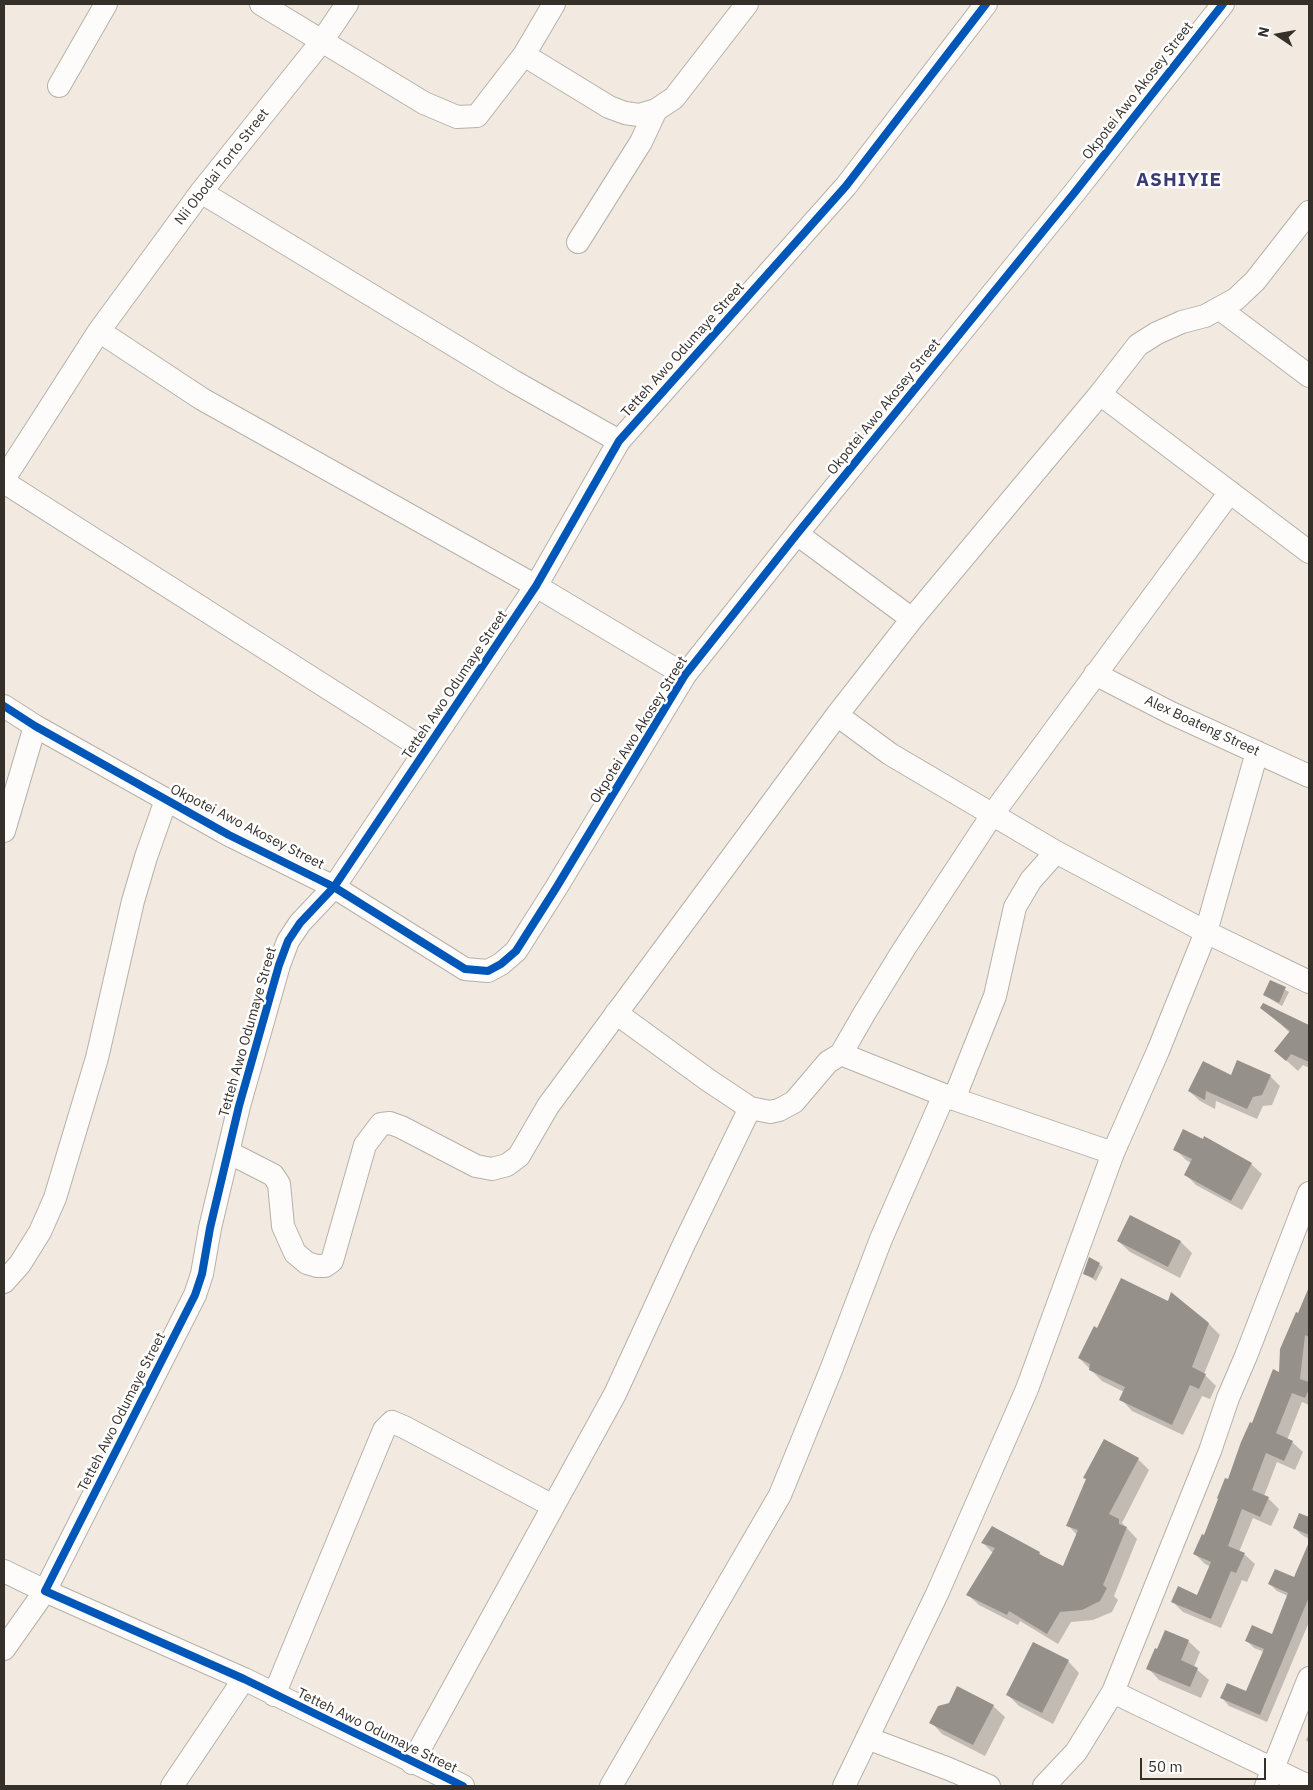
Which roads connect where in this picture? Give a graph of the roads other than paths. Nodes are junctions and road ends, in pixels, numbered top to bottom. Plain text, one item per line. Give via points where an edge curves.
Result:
1 (106, 4) edge
2 (261, 4) edge
3 (346, 4) edge
4 (554, 4) edge
5 (746, 4) edge
6 (986, 4) edge
7 (1223, 4) edge
8 (322, 41) junction
9 (524, 55) junction
10 (59, 86) dead end
11 (656, 110) junction
12 (201, 192) junction
13 (1309, 214) edge
14 (578, 242) dead end
15 (1220, 309) junction
16 (99, 331) junction
17 (1309, 376) edge
18 (1100, 394) junction
19 (619, 441) junction
20 (4, 481) edge
21 (1230, 492) junction
22 (797, 534) junction
23 (1309, 552) edge
24 (536, 586) junction
25 (912, 619) junction
26 (1095, 674) junction
27 (685, 675) junction
28 (4, 706) edge
29 (837, 715) junction
30 (35, 726) junction
31 (426, 750) junction
32 (1257, 752) junction
33 (1309, 776) edge
34 (166, 800) junction
35 (992, 815) junction
36 (4, 831) edge
37 (1056, 852) junction
38 (334, 886) junction
39 (1206, 932) junction
40 (1309, 982) edge
41 (616, 1012) junction
42 (841, 1054) junction
43 (949, 1097) junction
44 (750, 1108) junction
45 (228, 1152) junction
46 (1113, 1153) junction
47 (1309, 1193) edge
48 (4, 1282) edge
49 (553, 1506) junction
50 (4, 1571) edge
51 (45, 1592) junction
52 (4, 1649) edge
53 (1309, 1678) edge
54 (244, 1679) junction
55 (1113, 1692) junction
56 (274, 1696) junction
57 (866, 1738) junction
58 (412, 1763) junction
59 (1269, 1778) edge
60 (172, 1786) edge
61 (463, 1786) edge
62 (611, 1786) edge
63 (844, 1786) edge
64 (989, 1786) edge
65 (1044, 1786) edge
66 (1308, 1786) edge

1 - 10 street
2 - 8 street
3 - 8 street, Nii Obodai Torto Street
4 - 9 street
5 - 11 street via 674,98
6 - 19 street, Tetteh Awo Odumaye Street via 846,186
7 - 22 street, Okpotei Awo Akosey Street
8 - 9 street via 424,103 457,118 477,116
8 - 12 street, Nii Obodai Torto Street
9 - 11 street via 609,107 638,115
11 - 14 street via 641,142
12 - 16 street, Nii Obodai Torto Street
12 - 19 street via 512,381
13 - 15 street via 1254,281
15 - 17 street
15 - 18 street via 1157,333 1138,345
16 - 20 street, Nii Obodai Torto Street
16 - 24 street via 202,399
18 - 21 street
18 - 25 street
19 - 24 street, Tetteh Awo Odumaye Street
20 - 31 street
21 - 23 street
21 - 26 street
22 - 25 street
22 - 27 street, Okpotei Awo Akosey Street
24 - 27 street
24 - 31 street, Tetteh Awo Odumaye Street
25 - 29 street
26 - 32 street, Alex Boateng Street
26 - 35 street
27 - 38 street, Okpotei Awo Akosey Street via 556,888 516,951 502,964 488,971 465,969
28 - 30 street, Okpotei Awo Akosey Street
29 - 35 street via 890,754
29 - 41 street
30 - 34 street, Okpotei Awo Akosey Street
30 - 36 street
31 - 38 street, Tetteh Awo Odumaye Street
32 - 33 street, Alex Boateng Street
32 - 39 street
34 - 38 street, Okpotei Awo Akosey Street
34 - 48 street via 133,901 96,1058 55,1198 40,1232
35 - 37 street
35 - 42 street via 904,949
37 - 39 street
37 - 43 street via 1031,880 1015,907 995,996
38 - 45 street, Tetteh Awo Odumaye Street via 288,941
39 - 40 street
39 - 46 street
41 - 44 street
41 - 45 street via 548,1106 518,1156 507,1165 492,1169 476,1166 401,1127 381,1124 366,1145 338,1245 332,1261 325,1266 307,1263 295,1253 283,1226 279,1184 272,1175
42 - 43 street
42 - 44 street via 828,1062 794,1102 770,1112
43 - 46 street
43 - 62 street via 881,1239 780,1495
44 - 49 street via 615,1394
45 - 51 street, Tetteh Awo Odumaye Street via 195,1295
46 - 57 street via 1027,1389 937,1594
47 - 55 street
49 - 56 street via 392,1422 384,1430
49 - 58 street
50 - 51 street
51 - 52 street
51 - 54 street, Tetteh Awo Odumaye Street
53 - 59 street
54 - 56 street, Tetteh Awo Odumaye Street
54 - 60 street
55 - 59 street
55 - 65 street via 1076,1752
56 - 58 street, Tetteh Awo Odumaye Street
57 - 63 street
57 - 64 street
58 - 61 street, Tetteh Awo Odumaye Street
59 - 66 street

